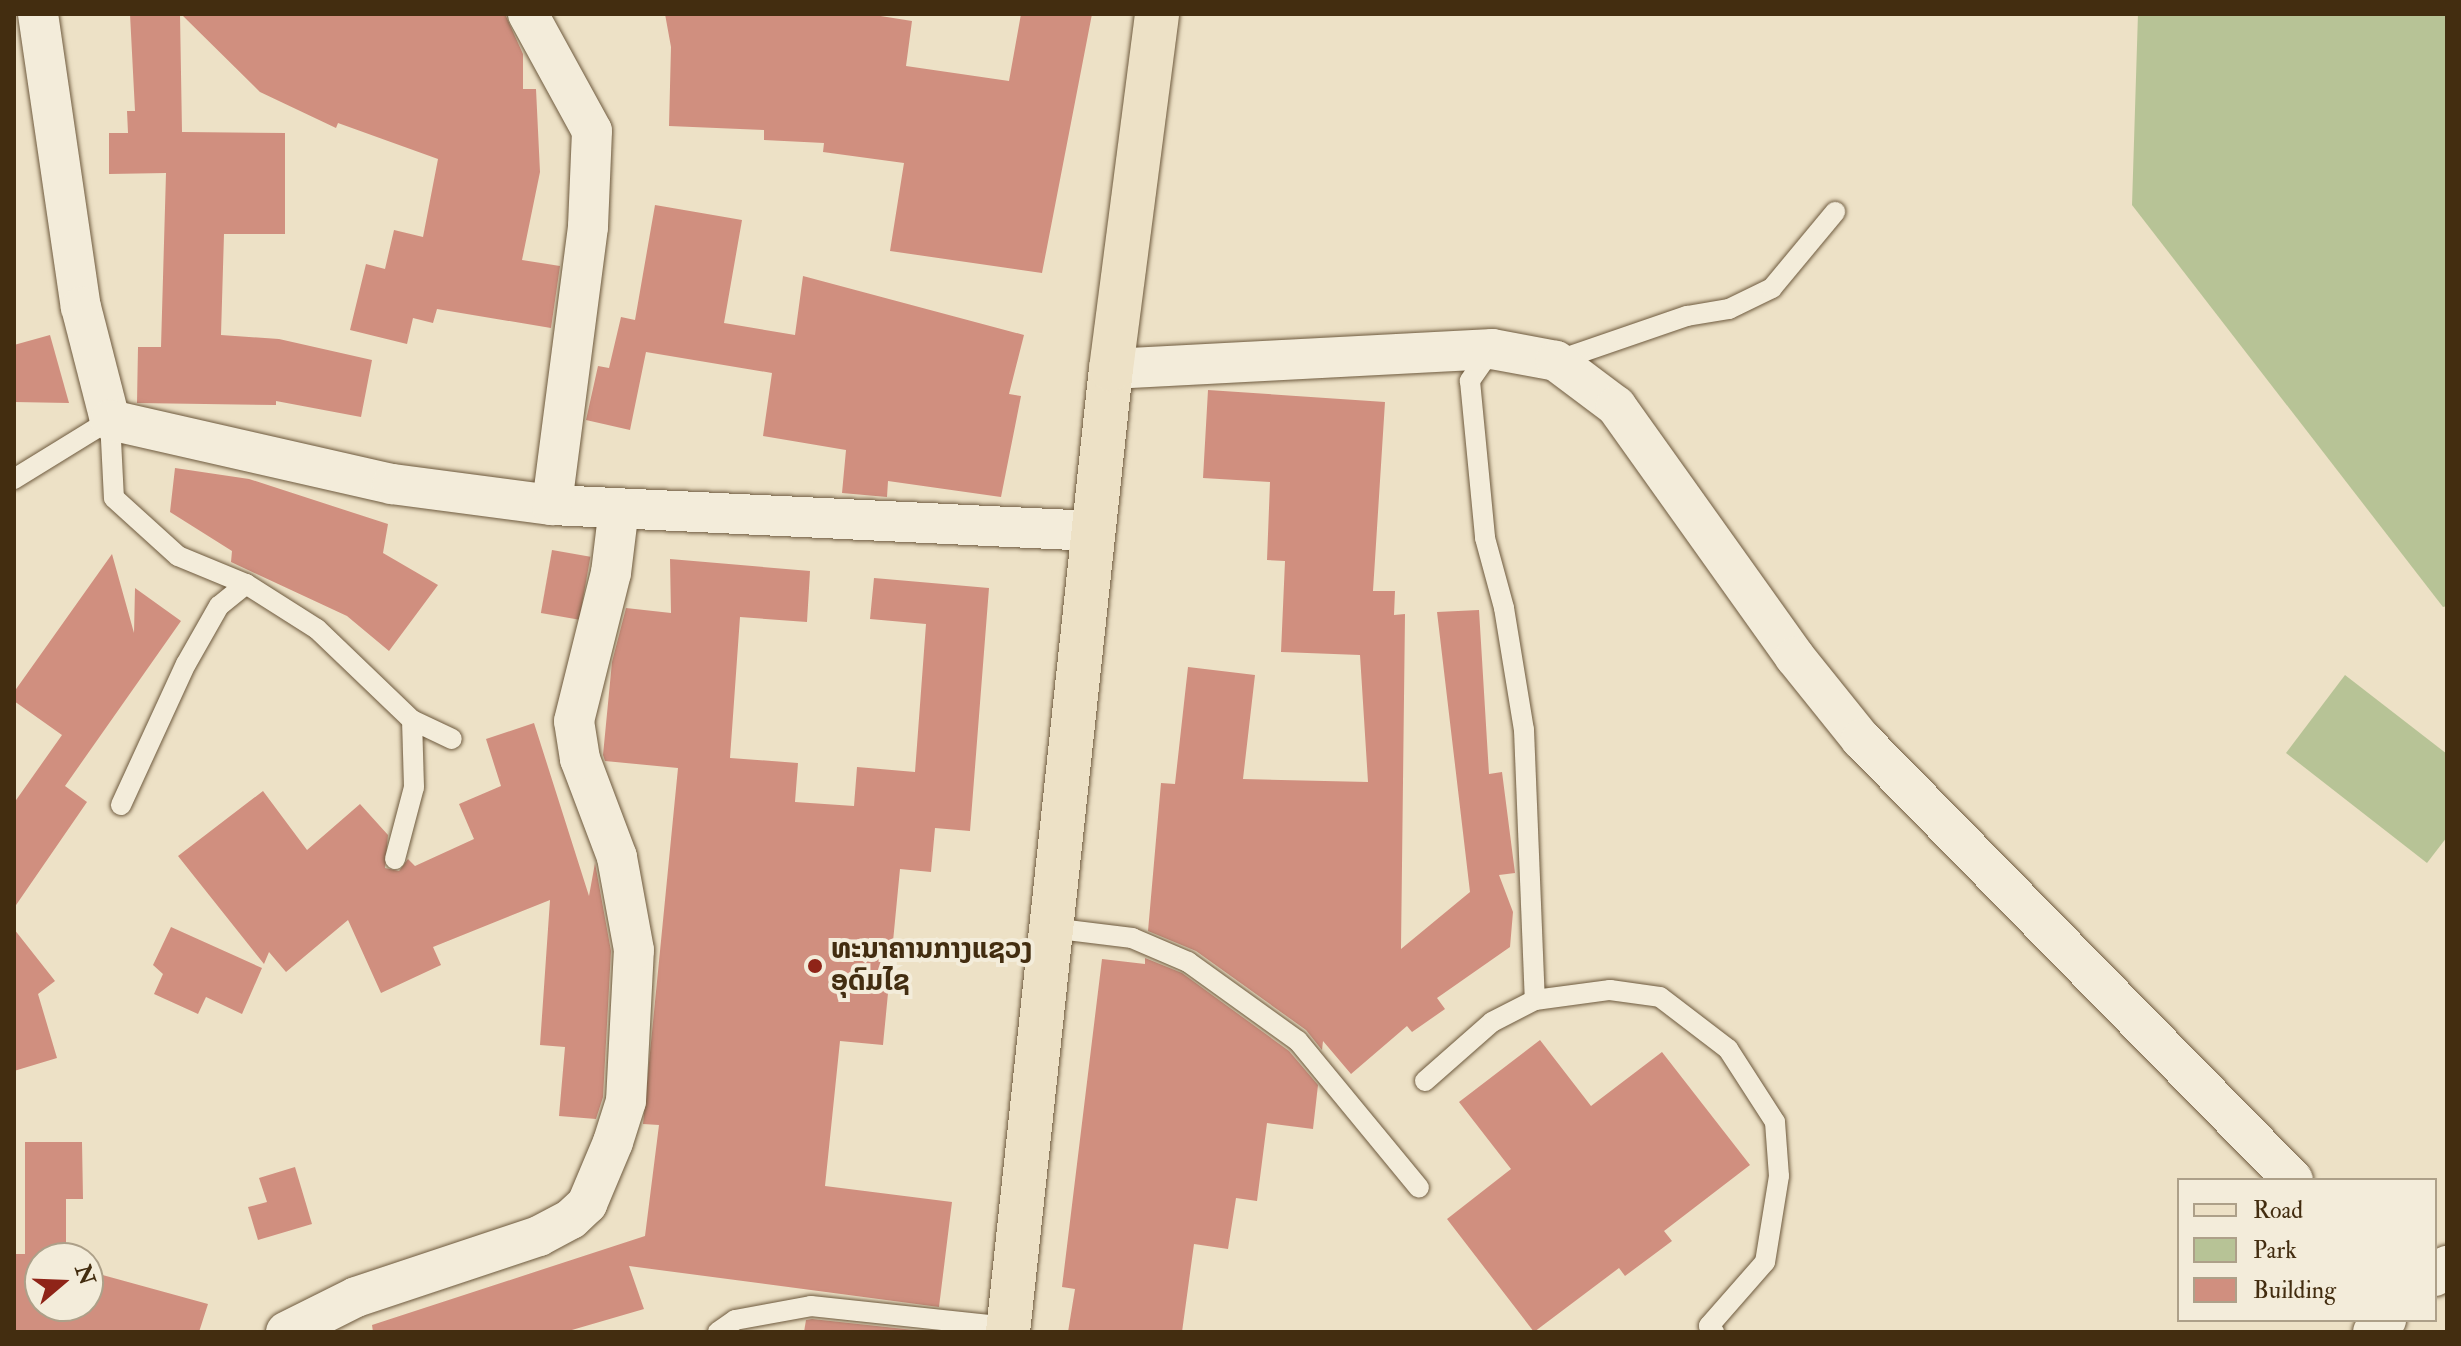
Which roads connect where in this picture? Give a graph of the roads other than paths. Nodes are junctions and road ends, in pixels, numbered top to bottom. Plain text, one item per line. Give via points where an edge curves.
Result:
1 (38, 14) edge
2 (528, 14) edge
3 (1157, 14) edge
4 (1835, 212) dead end
5 (1492, 349) junction
6 (1556, 361) junction
7 (1111, 369) junction
8 (110, 420) junction
9 (14, 479) edge
10 (552, 505) junction
11 (619, 508) junction
12 (1094, 531) junction
13 (246, 584) junction
14 (412, 720) junction
15 (452, 739) dead end
16 (121, 805) dead end
17 (395, 859) dead end
18 (1051, 928) junction
19 (1535, 1000) junction
20 (1425, 1081) dead end
21 (2291, 1178) edge
22 (1419, 1188) dead end
23 (1008, 1330) edge
24 (286, 1332) edge
25 (718, 1332) edge
26 (1714, 1332) edge

1 - 8 street via 81,307
2 - 10 street via 592,131 588,227
3 - 7 main road
4 - 6 lane via 1772,288 1729,309 1687,316
5 - 6 street
5 - 7 street
5 - 19 lane via 1470,381 1485,538 1504,608 1524,730
6 - 21 street via 1616,406 1795,657 1861,739
7 - 12 main road
8 - 9 lane
8 - 10 street via 392,484
8 - 13 lane via 114,498 178,556
10 - 11 street
11 - 12 street
11 - 24 street via 611,573 574,721 580,759 617,857 634,950 626,1101 613,1142 587,1204 571,1219 539,1236 356,1297
12 - 18 main road
13 - 14 lane via 317,629
13 - 16 lane via 219,606 186,664
14 - 15 lane
14 - 17 lane via 414,787
18 - 22 lane via 1132,938 1188,962 1298,1041
18 - 23 main road
19 - 20 lane via 1492,1022
19 - 26 lane via 1610,990 1660,997 1728,1049 1775,1122 1779,1176 1765,1262 1709,1326
23 - 25 lane via 811,1306 735,1320

